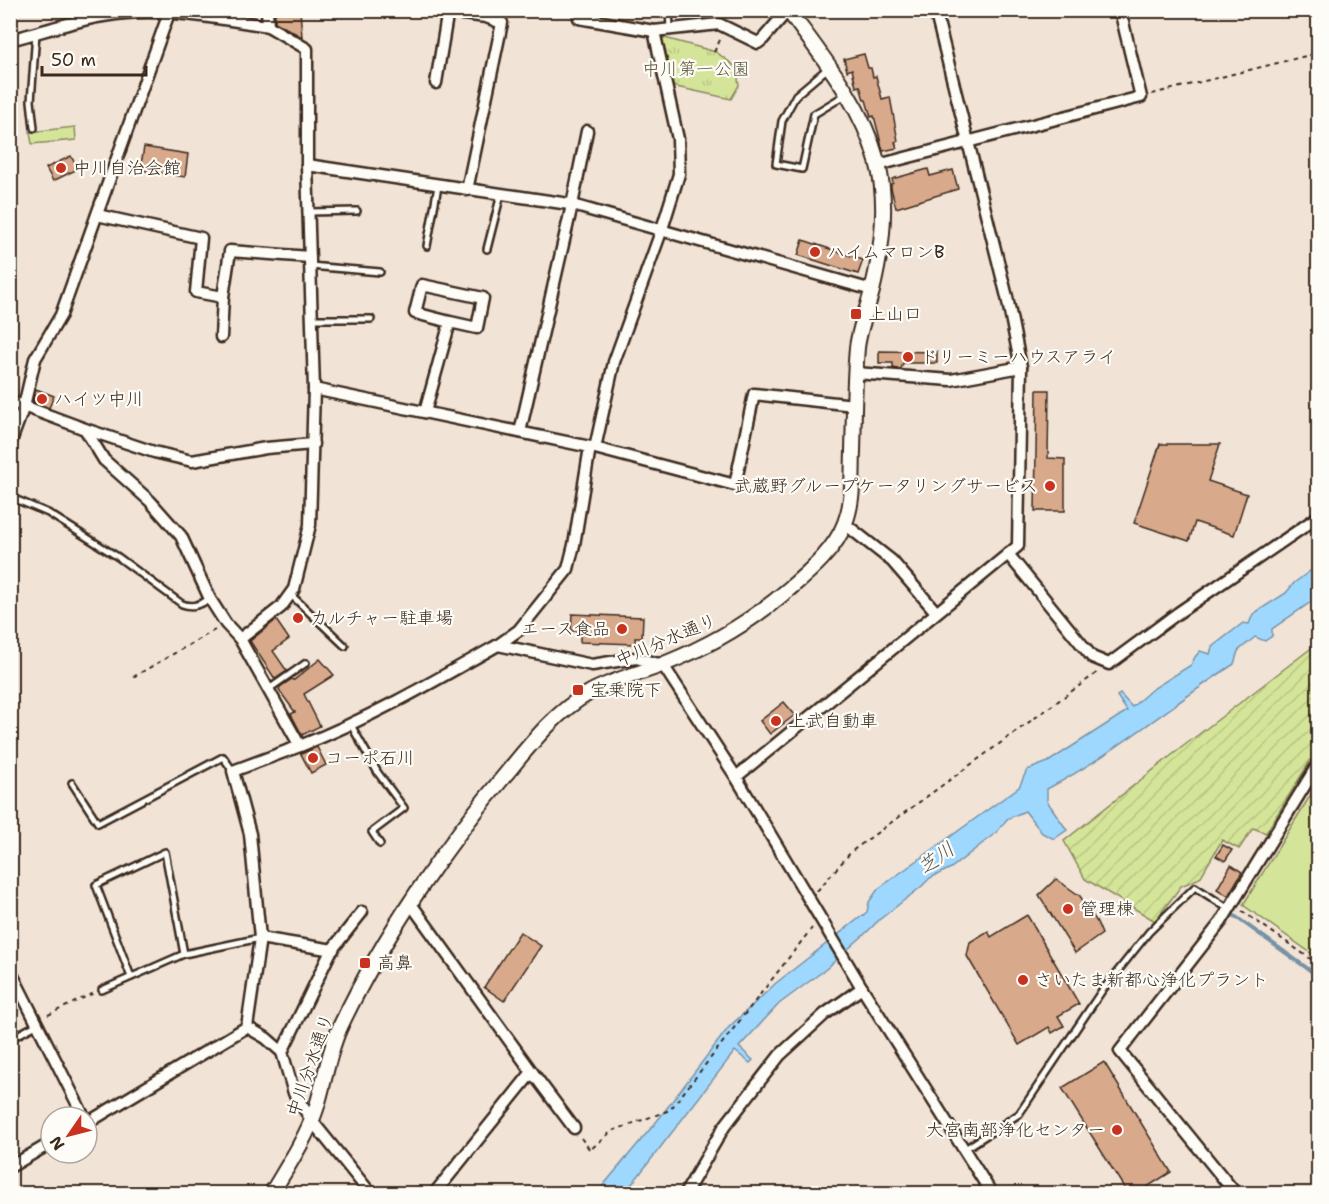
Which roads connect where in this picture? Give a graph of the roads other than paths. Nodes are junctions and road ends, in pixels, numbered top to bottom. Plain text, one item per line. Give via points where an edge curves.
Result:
1 (267, 10) edge
2 (581, 10) edge
3 (669, 10) edge
4 (788, 10) edge
5 (935, 10) edge
6 (1120, 10) edge
7 (169, 11) edge
8 (448, 11) edge
9 (268, 26) junction
10 (670, 28) junction
11 (654, 31) junction
12 (36, 33) junction
13 (10, 40) edge
14 (830, 67) junction
15 (436, 83) dead end
16 (848, 93) junction
17 (34, 128) dead end
18 (587, 131) dead end
19 (967, 142) junction
20 (307, 165) junction
21 (878, 165) junction
22 (438, 186) junction
23 (467, 190) junction
24 (501, 194) junction
25 (572, 205) junction
26 (357, 211) dead end
27 (309, 212) junction
28 (97, 215) junction
29 (662, 229) junction
30 (427, 246) dead end
31 (487, 249) dead end
32 (310, 261) junction
33 (380, 272) dead end
34 (872, 290) junction
35 (223, 297) junction
36 (312, 319) junction
37 (371, 319) dead end
38 (450, 322) junction
39 (221, 337) dead end
40 (1021, 367) junction
41 (855, 373) junction
42 (314, 389) junction
43 (10, 400) edge
44 (854, 405) junction
45 (24, 406) junction
46 (425, 412) junction
47 (85, 429) junction
48 (520, 432) junction
49 (10, 444) edge
50 (313, 444) junction
51 (593, 447) junction
52 (10, 497) edge
53 (1318, 517) edge
54 (845, 525) junction
55 (1008, 554) junction
56 (290, 594) junction
57 (210, 599) junction
58 (936, 612) junction
59 (240, 639) junction
60 (345, 645) dead end
61 (498, 645) junction
62 (306, 663) dead end
63 (663, 665) junction
64 (268, 690) junction
65 (351, 725) junction
66 (300, 746) junction
67 (1318, 764) edge
68 (233, 771) junction
69 (736, 777) junction
70 (72, 783) dead end
71 (380, 844) dead end
72 (411, 904) junction
73 (1231, 906) junction
74 (362, 912) dead end
75 (260, 938) junction
76 (333, 950) junction
77 (184, 954) junction
78 (10, 970) edge
79 (131, 977) junction
80 (860, 984) junction
81 (102, 990) road end
82 (38, 1022) junction
83 (247, 1027) junction
84 (10, 1040) edge
85 (282, 1052) junction
86 (532, 1072) junction
87 (78, 1105) edge
88 (99, 1116) edge
89 (312, 1120) junction
90 (574, 1128) road end
91 (965, 1149) junction
92 (39, 1150) edge
93 (10, 1167) edge
94 (271, 1194) edge
95 (371, 1194) edge
96 (434, 1194) edge
97 (685, 1194) edge
98 (992, 1194) edge
99 (1236, 1194) edge

1 - 9 street
2 - 11 street via 579,18
3 - 10 lane
4 - 10 street via 758,42 719,24
4 - 14 street, 中川分水通り
5 - 19 street
6 - 19 street via 1141,97
7 - 9 street
7 - 12 street via 125,13 65,23
7 - 28 street
8 - 15 street
8 - 23 street via 502,23
9 - 20 street via 307,49
10 - 11 street
11 - 29 street via 678,139 679,174
12 - 13 street
12 - 17 lane via 31,101
14 - 16 street, 中川分水通り
14 - 16 lane via 796,95 782,121 776,164 802,169 814,114
16 - 21 street, 中川分水通り
18 - 25 street
19 - 21 street
19 - 40 street
20 - 22 street
20 - 27 street
21 - 34 street, 中川分水通り via 882,228
22 - 23 street
22 - 30 lane
23 - 24 street
24 - 25 street
24 - 31 lane
25 - 29 street
25 - 48 street
26 - 27 lane
27 - 32 street
28 - 35 street via 201,238 196,292
28 - 45 street via 61,315 35,359
29 - 34 street
29 - 51 street via 614,363
32 - 33 lane
32 - 35 street via 230,251
32 - 36 street
34 - 41 street, 中川分水通り via 858,342
35 - 39 street
36 - 37 lane
36 - 42 street
38 - 38 street via 477,328 483,298 422,285 416,313
38 - 46 street
40 - 41 street via 951,380
40 - 55 street via 1018,546
41 - 44 street, 中川分水通り
42 - 46 street
42 - 50 street
43 - 45 street
44 - 51 street via 754,394 735,485
44 - 54 street, 中川分水通り via 852,496
45 - 47 street
45 - 49 street
46 - 48 street
47 - 50 street via 192,461
47 - 57 street via 104,460 150,501 181,536
48 - 51 street
50 - 56 street via 310,525
51 - 61 street via 568,569 519,630
52 - 57 lane via 48,513 182,604 197,606
53 - 55 street via 1109,664 1092,657
54 - 58 street via 892,561
54 - 63 street, 中川分水通り via 830,550 758,614 715,641
55 - 58 street
56 - 59 street via 281,607
56 - 60 lane
57 - 59 street
58 - 69 street
59 - 64 street
61 - 63 street via 592,665 636,658
61 - 65 street
62 - 64 lane
63 - 69 street
63 - 72 street, 中川分水通り via 589,693 550,723 500,781
64 - 66 street
65 - 66 street
65 - 71 lane via 404,808 372,832
66 - 68 street
67 - 73 street
68 - 70 lane via 223,757 98,823
68 - 75 street via 249,834
69 - 80 street
72 - 86 street
72 - 89 street, 中川分水通り via 339,1029
73 - 91 lane via 1195,887 1149,932 1101,992 1019,1114
73 - 99 street via 1120,1051
74 - 76 street
75 - 76 street
75 - 77 lane
75 - 83 street
76 - 85 street
77 - 79 lane
77 - 79 lane via 165,852 96,885
78 - 82 street
79 - 81 lane
80 - 91 street
80 - 97 street via 780,1055 724,1127
82 - 84 lane
82 - 87 street
83 - 85 street
83 - 88 street
85 - 89 street via 294,1093
86 - 90 street
86 - 96 street
89 - 94 street, 中川分水通り
89 - 95 street
91 - 98 street
92 - 93 street

